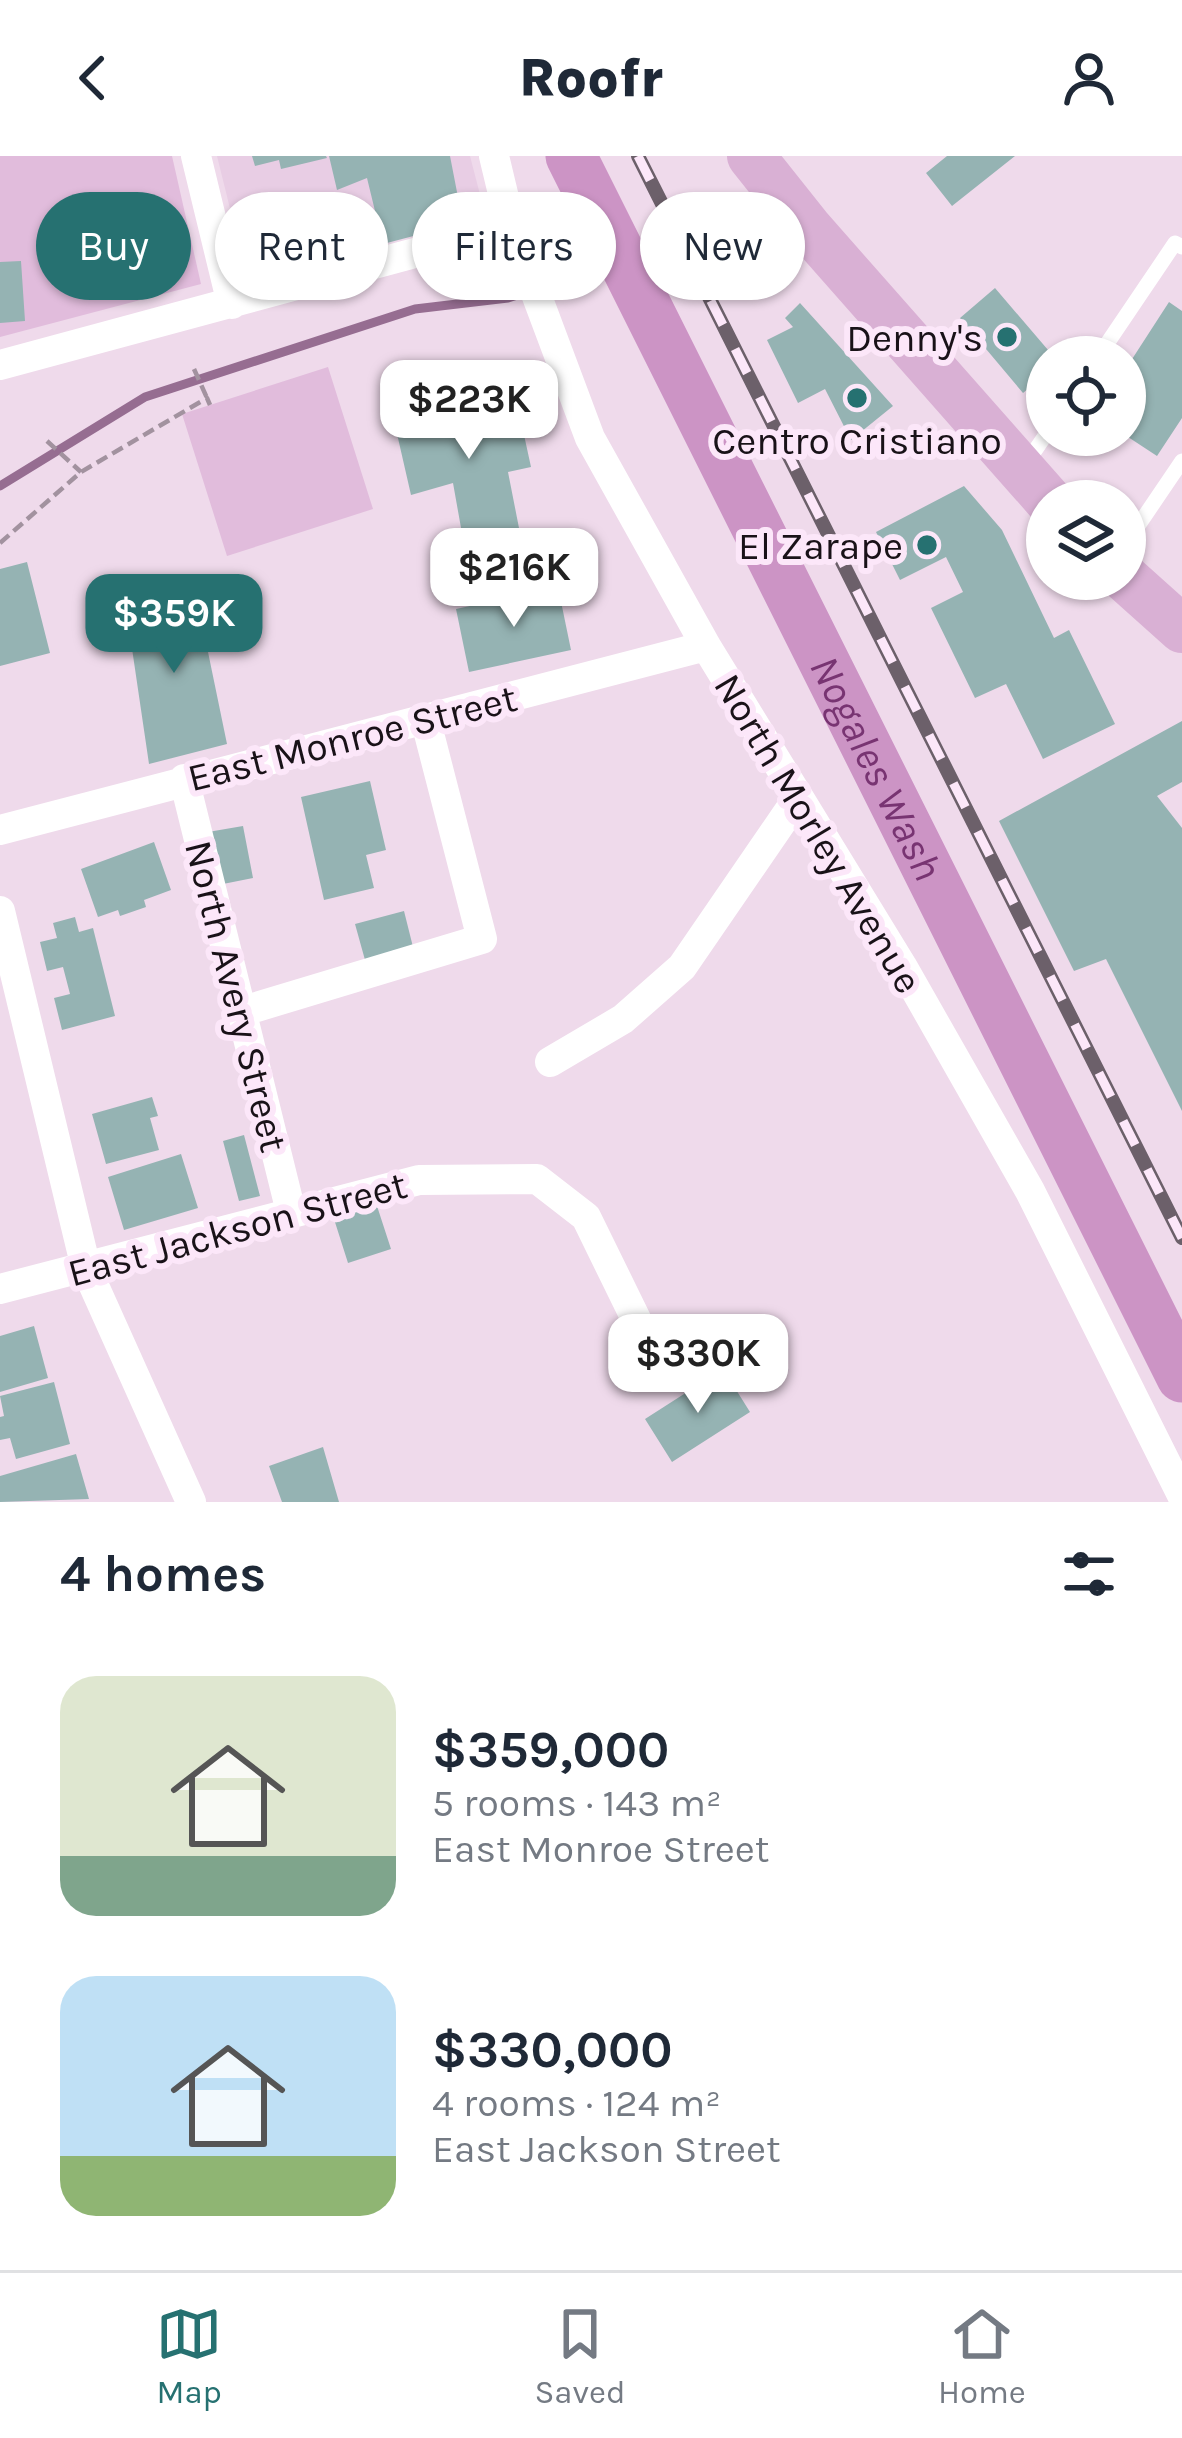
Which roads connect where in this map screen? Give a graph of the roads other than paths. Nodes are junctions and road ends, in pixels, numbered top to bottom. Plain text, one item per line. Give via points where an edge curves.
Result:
1 (196, 156) edge
2 (494, 156) edge
3 (751, 156) edge
4 (503, 192) edge
5 (1182, 247) edge
6 (412, 254) edge
7 (539, 300) edge
8 (232, 304) junction
9 (1112, 336) edge
10 (0, 365) edge
11 (1182, 461) edge
12 (1039, 468) edge
13 (1146, 514) edge
14 (1146, 597) edge
15 (1182, 629) edge
16 (706, 646) junction
17 (425, 718) junction
18 (184, 779) junction
19 (798, 798) junction
20 (0, 830) edge
21 (0, 911) edge
22 (240, 1012) junction
23 (550, 1062) dead end
24 (291, 1212) junction
25 (86, 1268) junction
26 (0, 1289) edge
27 (658, 1364) dead end
28 (1182, 1495) edge
29 (191, 1501) edge

1 - 8 street
2 - 4 street, North Morley Avenue
3 - 12 main road via 809,229
5 - 9 lane via 1175,243
6 - 8 street
7 - 16 street, North Morley Avenue via 590,438
8 - 10 street
11 - 13 lane
14 - 15 main road
16 - 17 street, East Monroe Street
16 - 19 street, North Morley Avenue
17 - 18 street, East Monroe Street
17 - 22 street via 482,939
18 - 20 street, East Monroe Street
18 - 22 street, North Avery Street
19 - 23 street via 682,967 623,1019
19 - 28 street, North Morley Avenue via 1030,1191
21 - 25 street
22 - 24 street, North Avery Street
24 - 25 street, East Jackson Street
24 - 27 street, East Jackson Street via 419,1180 536,1179 586,1217
25 - 26 street, East Jackson Street
25 - 29 street

